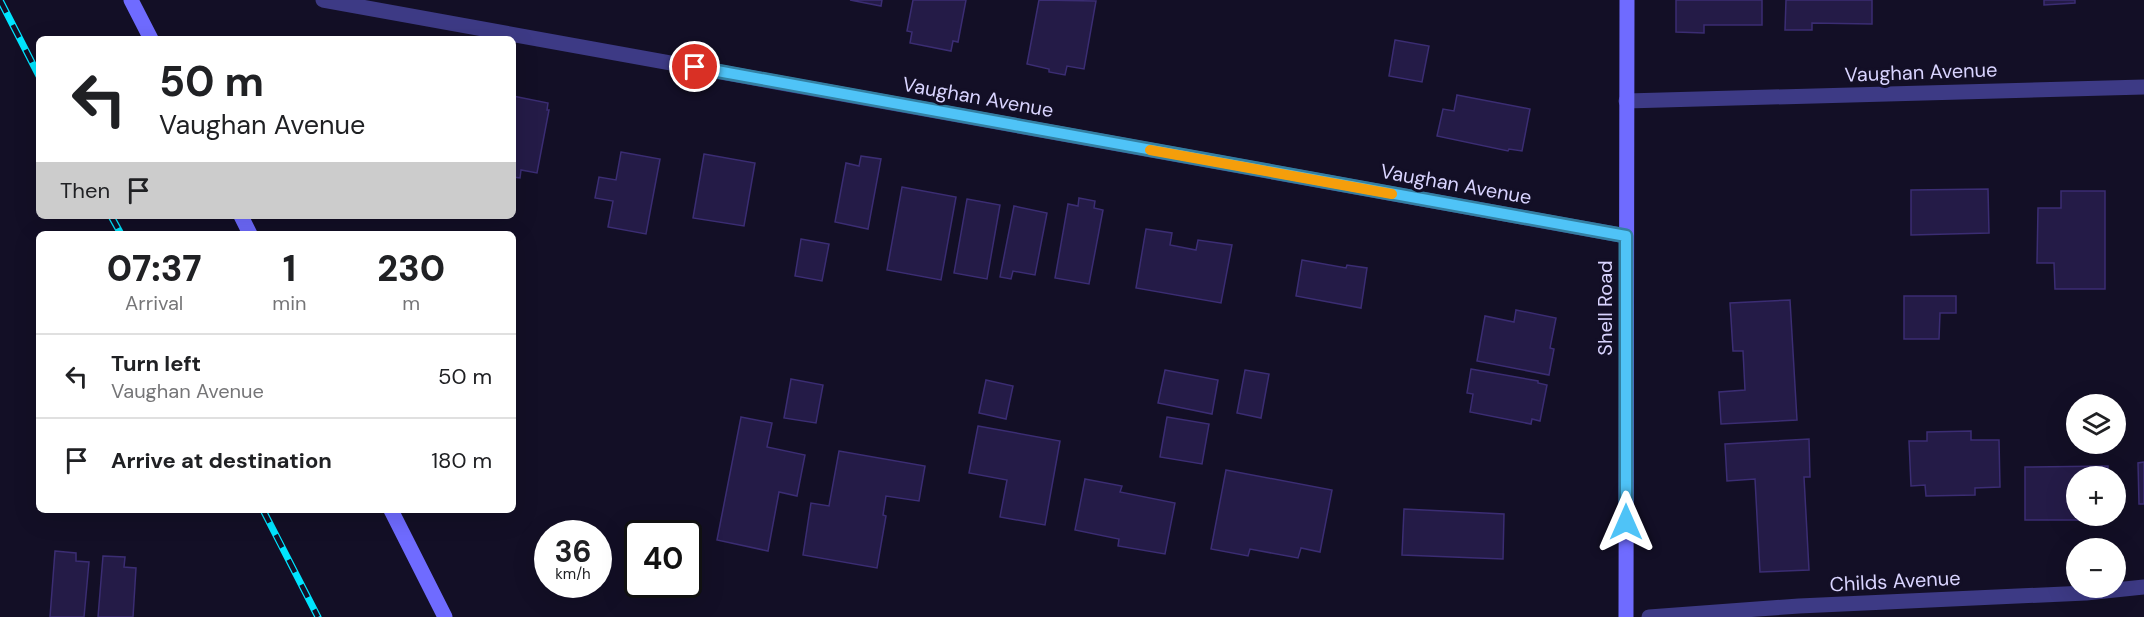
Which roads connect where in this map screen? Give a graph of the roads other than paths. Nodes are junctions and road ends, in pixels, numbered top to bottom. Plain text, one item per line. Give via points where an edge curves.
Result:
1 (131, 0) edge
2 (322, 0) edge
3 (1627, 0) edge
4 (149, 36) edge
5 (2144, 87) edge
6 (1626, 101) junction
7 (1626, 236) junction
8 (393, 513) edge
9 (2144, 587) edge
10 (445, 617) edge
11 (1626, 617) edge
12 (1649, 617) edge

1 - 4 street
2 - 7 street, Vaughan Avenue
3 - 6 street, Shell Road
5 - 6 street, Vaughan Avenue
6 - 7 street, Shell Road
7 - 11 street, Shell Road
8 - 10 street
9 - 12 street, Childs Avenue

